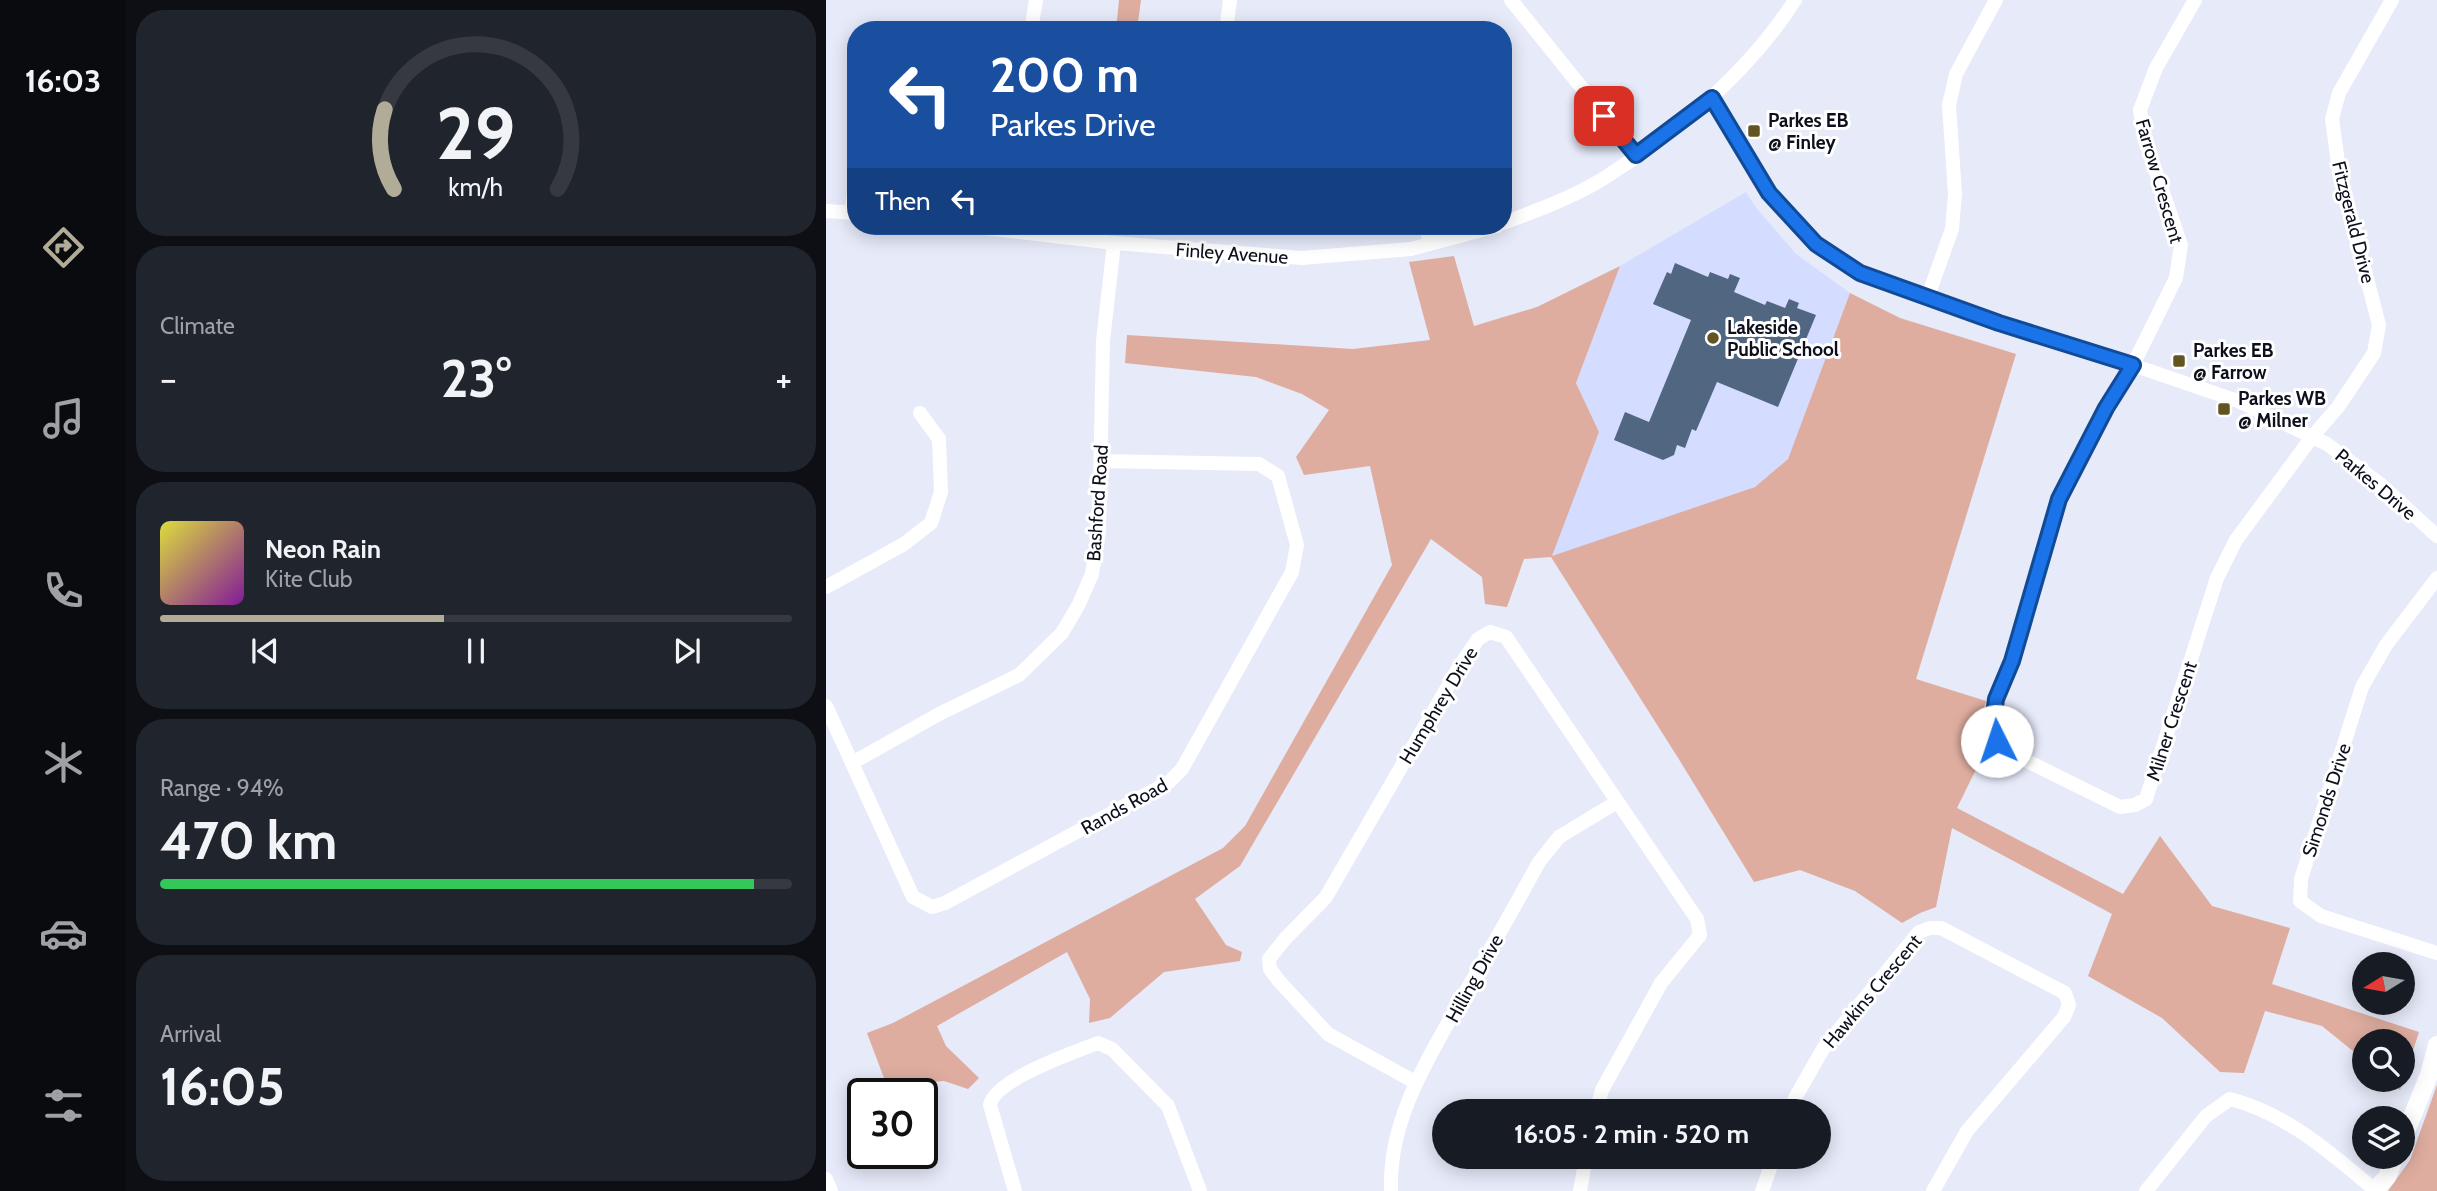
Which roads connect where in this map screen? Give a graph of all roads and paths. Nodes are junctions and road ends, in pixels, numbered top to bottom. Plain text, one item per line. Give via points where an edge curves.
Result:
1 (1036, 0) edge
2 (1230, 0) edge
3 (1511, 0) edge
4 (1996, 0) edge
5 (2195, 0) edge
6 (2392, 0) edge
7 (1792, 1) edge
8 (1032, 21) edge
9 (1227, 21) edge
10 (1712, 98) junction
11 (1636, 155) junction
12 (826, 211) edge
13 (847, 213) edge
14 (1512, 219) edge
15 (1044, 235) edge
16 (1428, 235) edge
17 (1464, 235) edge
18 (1114, 243) junction
19 (1430, 244) junction
20 (1927, 299) junction
21 (2133, 365) junction
22 (920, 414) dead end
23 (2312, 437) junction
24 (1101, 461) junction
25 (2437, 536) edge
26 (2437, 578) edge
27 (826, 587) edge
28 (826, 706) edge
29 (852, 763) junction
30 (1617, 802) junction
31 (2437, 953) edge
32 (2437, 1045) edge
33 (1415, 1082) junction
34 (1599, 1099) edge
35 (1797, 1099) edge
36 (2415, 1109) edge
37 (1584, 1169) edge
38 (1770, 1169) edge
39 (2390, 1169) edge
40 (826, 1179) edge
41 (831, 1191) edge
42 (1015, 1191) edge
43 (1200, 1191) edge
44 (1391, 1191) edge
45 (1580, 1191) edge
46 (1762, 1191) edge
47 (1933, 1191) edge
48 (2146, 1191) edge
49 (2374, 1191) edge

1 - 8 street
2 - 9 street
3 - 11 street
4 - 20 street via 1956,74 1948,105 1955,194 1952,229
5 - 21 street, Farrow Crescent via 2156,68 2140,110 2144,137 2182,245 2176,278
6 - 23 street, Fitzgerald Drive via 2339,93 2332,119 2339,170 2379,325 2374,353
7 - 10 street via 1750,59
10 - 11 street
10 - 20 street, Parkes Drive via 1769,193 1816,244 1860,273
11 - 14 street via 1600,181
12 - 13 street
15 - 18 street, Finley Avenue
16 - 19 street
17 - 19 street, Finley Avenue
18 - 19 street, Finley Avenue via 1302,258
18 - 24 street, Bashford Road via 1103,341
20 - 21 street, Parkes Drive
21 - 23 street, Parkes Drive via 2238,401
21 - 23 street, Milner Crescent via 2059,499 2012,661 1996,699 1992,729 1997,741 2029,762 2120,807 2146,799 2217,578 2236,540
22 - 27 street via 939,439 941,492 931,523 904,544
23 - 25 street, Parkes Drive via 2327,443 2379,483
24 - 29 street, Bashford Road via 1099,531 1092,574 1062,633 1019,675
24 - 29 street, Rands Road via 1259,464 1278,476 1297,545 1292,572 1182,769 1169,782 932,907 913,897
26 - 31 street, Simonds Drive via 2386,645 2362,687 2301,879 2300,901 2321,916
28 - 29 street, Rands Road
30 - 33 street, Hilling Drive via 1559,837 1539,862
30 - 33 street, Humphrey Drive via 1506,637 1490,632 1478,639 1326,897 1269,959 1279,981 1328,1034
30 - 34 street, Humphrey Drive via 1697,919 1700,936 1661,983
32 - 36 street
33 - 44 street, Hilling Drive via 1399,1126
35 - 47 street, Hawkins Crescent via 1823,1049 1919,932 1941,928 2065,993 2069,1005 2064,1017 1967,1130
37 - 45 street
38 - 46 street
39 - 49 street
40 - 41 street
42 - 43 street via 991,1098 1006,1084 1098,1043 1112,1049 1168,1106
48 - 49 street via 2206,1116 2230,1099 2293,1125

